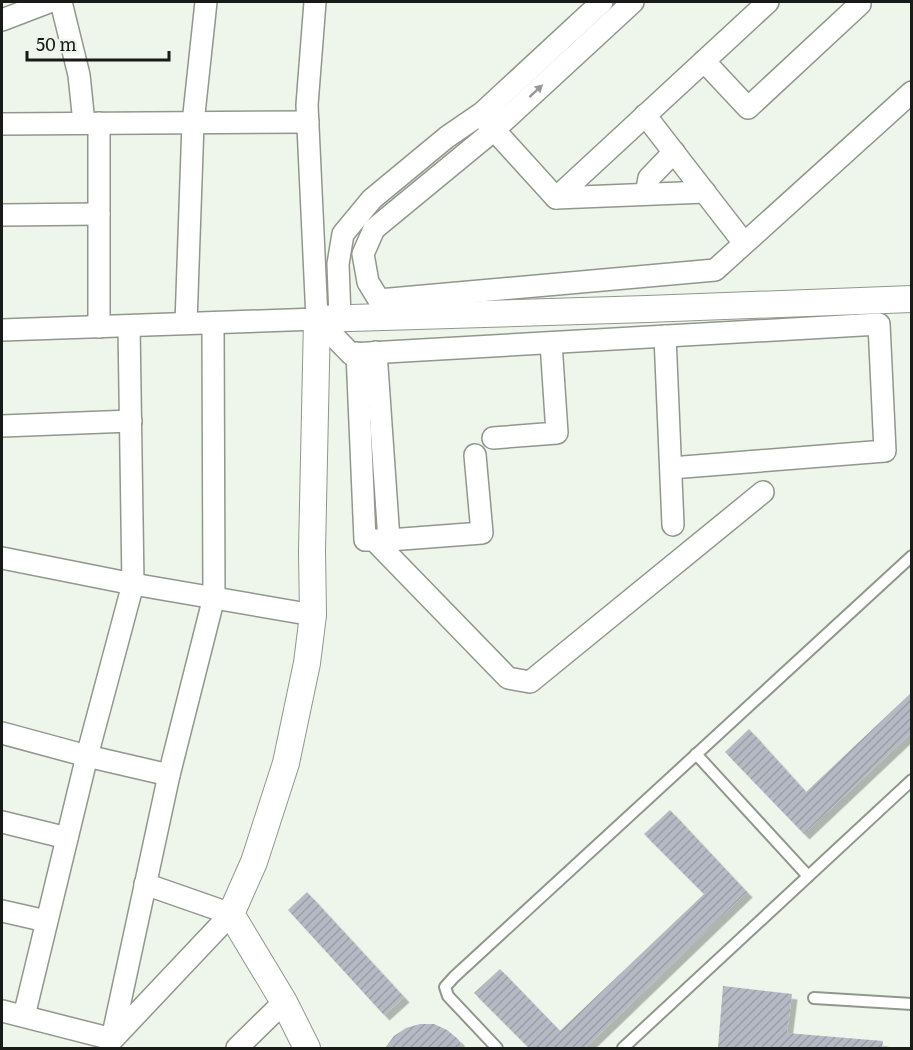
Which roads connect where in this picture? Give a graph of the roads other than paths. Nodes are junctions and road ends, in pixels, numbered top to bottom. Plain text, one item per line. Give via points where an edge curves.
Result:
1 (49, 2) edge
2 (61, 2) edge
3 (206, 2) edge
4 (315, 2) edge
5 (602, 2) edge
6 (768, 2) edge
7 (858, 2) edge
8 (628, 4) edge
9 (2, 20) edge
10 (704, 61) junction
11 (912, 92) edge
12 (482, 112) junction
13 (645, 115) junction
14 (308, 122) junction
15 (91, 123) junction
16 (193, 123) junction
17 (2, 124) edge
18 (493, 131) junction
19 (674, 152) junction
20 (705, 192) junction
21 (646, 194) junction
22 (556, 198) junction
23 (99, 214) junction
24 (2, 215) edge
25 (744, 243) junction
26 (912, 299) edge
27 (329, 319) junction
28 (213, 323) junction
29 (186, 324) junction
30 (129, 326) junction
31 (99, 327) junction
32 (2, 330) edge
33 (665, 336) junction
34 (551, 343) junction
35 (366, 353) junction
36 (131, 421) junction
37 (2, 426) edge
38 (493, 438) dead end
39 (475, 454) dead end
40 (670, 468) junction
41 (763, 492) dead end
42 (673, 525) dead end
43 (381, 540) junction
44 (912, 556) edge
45 (2, 558) edge
46 (133, 584) junction
47 (214, 597) junction
48 (313, 615) junction
49 (2, 734) edge
50 (696, 754) junction
51 (87, 756) junction
52 (169, 775) junction
53 (911, 781) edge
54 (2, 822) edge
55 (67, 838) junction
56 (808, 876) junction
57 (145, 884) junction
58 (2, 911) edge
59 (231, 914) junction
60 (46, 921) junction
61 (814, 998) dead end
62 (284, 1002) junction
63 (912, 1004) edge
64 (2, 1011) edge
65 (24, 1016) junction
66 (110, 1044) edge
67 (237, 1048) edge
68 (307, 1048) edge
69 (497, 1048) edge
70 (623, 1048) edge

1 - 9 street
2 - 15 street
3 - 16 street
4 - 14 street
5 - 12 street
6 - 10 street
7 - 10 street via 748,108
18 -> 8 street
10 - 13 street
11 - 25 street
12 - 18 street
12 - 27 street via 372,199 343,234
13 - 19 street
13 - 22 street
14 - 16 street
14 - 27 street
15 - 16 street
15 - 17 street
15 - 23 street
16 - 29 street
18 - 22 street
18 - 25 street via 374,229 363,254 368,282 379,300 715,270
19 - 20 street
19 - 21 street via 649,178
20 - 21 street
20 - 25 street
21 - 22 street
23 - 24 street
23 - 31 street
26 - 27 street
27 - 28 street
27 - 35 street via 351,354
27 - 48 street via 312,551
28 - 29 street
28 - 47 street
29 - 30 street
30 - 31 street
30 - 36 street
31 - 32 street
33 - 34 street
33 - 40 street
33 - 40 street via 879,324 885,452
34 - 35 street
34 - 38 street via 557,433
35 - 43 street via 365,540
36 - 37 street
36 - 46 street
39 - 43 street via 482,533
40 - 42 street
41 - 43 street via 530,682 508,678
44 - 50 lane
45 - 46 street
46 - 47 street
46 - 51 street
47 - 48 street
47 - 52 street
48 - 59 street via 286,763 254,862
49 - 51 street
50 - 56 lane
50 - 69 lane via 445,987 448,996
51 - 52 street
51 - 55 street
52 - 57 street
53 - 56 lane
54 - 55 street
55 - 60 street
56 - 70 lane
57 - 59 street
57 - 66 street
58 - 60 street
59 - 62 street
59 - 66 street
60 - 65 street
61 - 63 lane
62 - 67 street
62 - 68 street
64 - 65 street
65 - 66 street

